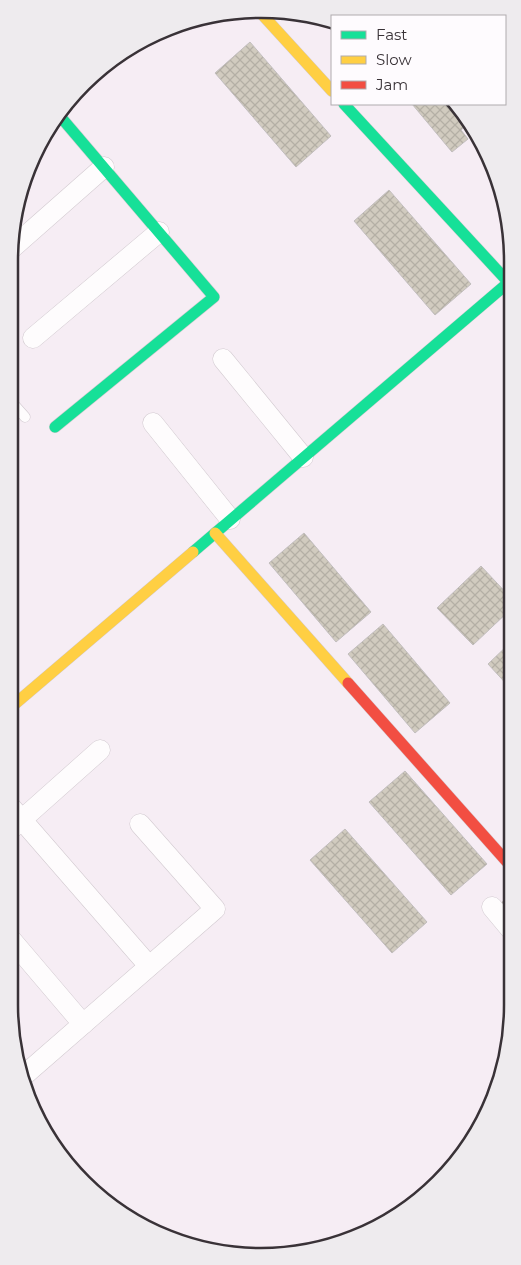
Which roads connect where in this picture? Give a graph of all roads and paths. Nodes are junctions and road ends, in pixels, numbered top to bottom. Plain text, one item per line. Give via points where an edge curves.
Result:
1 (264, 18) edge
2 (331, 90) edge
3 (345, 105) edge
4 (63, 119) edge
5 (104, 168) junction
6 (159, 232) junction
7 (18, 243) edge
8 (504, 277) edge
9 (504, 288) edge
10 (33, 338) dead end
11 (223, 359) dead end
12 (18, 409) edge
13 (25, 417) dead end
14 (153, 423) dead end
15 (55, 428) dead end
16 (303, 457) junction
17 (230, 519) junction
18 (215, 533) junction
19 (18, 701) edge
20 (100, 750) dead end
21 (18, 815) edge
22 (18, 824) edge
23 (140, 824) dead end
24 (504, 858) edge
25 (492, 907) dead end
26 (504, 921) edge
27 (18, 948) edge
28 (149, 966) junction
29 (83, 1024) junction
30 (27, 1072) edge

1 - 2 street
3 - 8 street
4 - 5 street
5 - 6 street
5 - 7 street
6 - 10 street
6 - 15 street via 214,298
9 - 16 street
11 - 16 street
12 - 13 lane
14 - 17 street
16 - 17 street
17 - 18 street
18 - 19 street
18 - 24 street
20 - 21 street
22 - 28 street
23 - 28 street via 215,909
25 - 26 street
27 - 29 street
28 - 29 street
29 - 30 street

